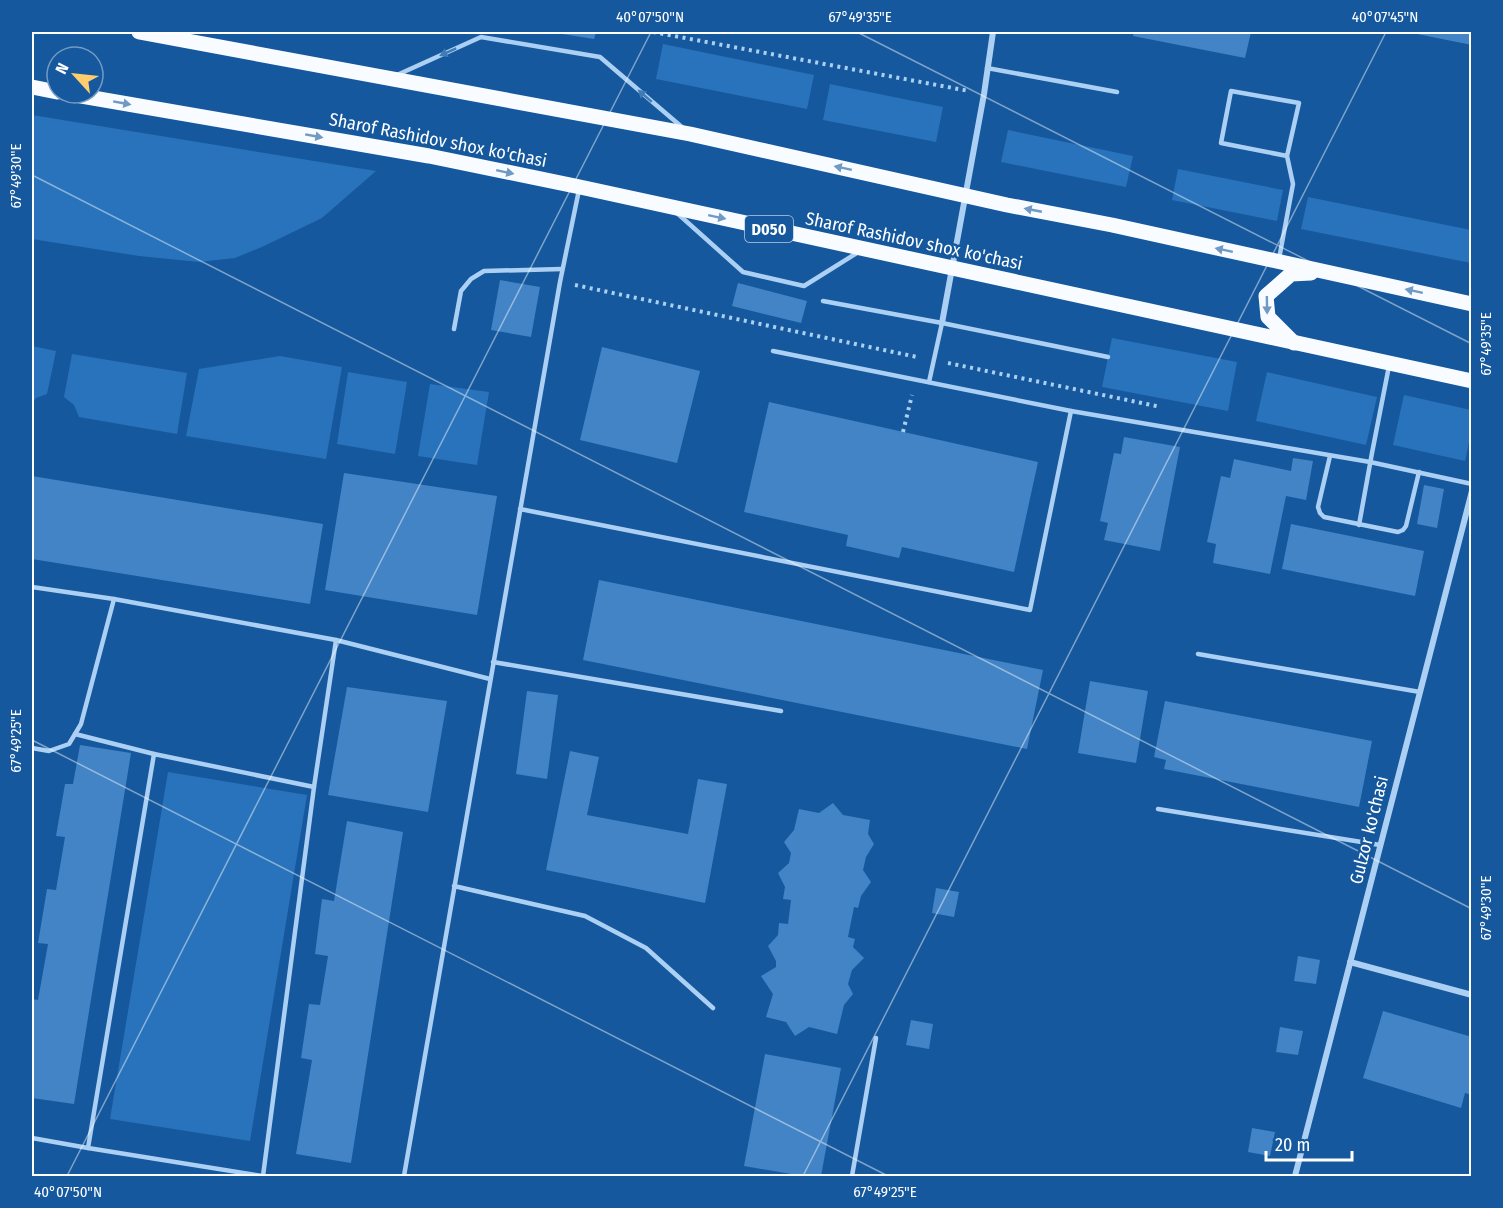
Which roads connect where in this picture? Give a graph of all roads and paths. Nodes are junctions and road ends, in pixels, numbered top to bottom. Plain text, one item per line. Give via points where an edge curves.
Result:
1 (139, 32) edge
2 (654, 32) edge
3 (993, 32) edge
4 (987, 68) junction
5 (390, 78) junction
6 (1117, 92) dead end
7 (984, 94) junction
8 (105, 100) edge
9 (690, 134) junction
10 (1287, 156) junction
11 (580, 187) junction
12 (966, 195) junction
13 (671, 207) junction
14 (864, 249) junction
15 (1278, 261) junction
16 (951, 268) junction
17 (562, 270) junction
18 (1329, 272) junction
19 (560, 282) junction
20 (823, 301) dead end
21 (1472, 303) edge
22 (942, 323) junction
23 (454, 329) dead end
24 (1294, 343) junction
25 (772, 351) dead end
26 (920, 357) dead end
27 (1108, 357) dead end
28 (943, 362) dead end
29 (1390, 363) junction
30 (1472, 381) edge
31 (929, 382) junction
32 (1164, 408) dead end
33 (1071, 411) junction
34 (1330, 456) junction
35 (1370, 462) junction
36 (1419, 472) junction
37 (1472, 484) edge
38 (1471, 495) edge
39 (520, 509) junction
40 (1359, 525) junction
41 (32, 587) edge
42 (114, 599) junction
43 (336, 640) junction
44 (1198, 654) dead end
45 (493, 662) junction
46 (490, 679) junction
47 (1420, 692) junction
48 (781, 711) dead end
49 (75, 734) junction
50 (32, 748) edge
51 (154, 754) junction
52 (314, 787) junction
53 (1158, 809) dead end
54 (1380, 845) junction
55 (454, 886) junction
56 (1350, 962) junction
57 (1472, 995) edge
58 (713, 1008) dead end
59 (876, 1038) dead end
60 (32, 1138) edge
61 (88, 1148) junction
62 (263, 1176) edge
63 (404, 1176) edge
64 (852, 1176) edge
65 (1295, 1176) edge

1 - 5 main road
2 - 7 path
3 - 4 street
4 - 6 lane
4 - 7 street
5 - 9 main road
9 -> 5 lane via 600,57 481,37
7 - 12 street
8 -> 11 main road, Sharof Rashidov shox ko'chasi / D050 via 429,156
12 -> 9 main road
10 - 10 lane via 1221,143 1231,91 1299,103
10 - 15 lane via 1293,184
11 - 13 main road, Sharof Rashidov shox ko'chasi / D050
11 - 17 lane
15 -> 12 main road
12 - 16 street
13 -> 14 main road, Sharof Rashidov shox ko'chasi / D050
13 - 14 lane via 743,272 804,286
14 - 16 main road, Sharof Rashidov shox ko'chasi / D050
15 - 18 main road
16 - 22 street
16 - 24 main road, Sharof Rashidov shox ko'chasi / D050
17 - 19 lane
17 - 23 lane via 484,271 462,291
21 -> 18 main road
18 -> 24 main road via 1291,274 1266,296 1268,317
19 - 26 path
19 - 39 lane
20 - 22 lane
22 - 27 lane
22 - 31 lane
24 - 29 main road, Sharof Rashidov shox ko'chasi / D050
25 - 31 lane
28 - 32 path
29 - 30 main road, Sharof Rashidov shox ko'chasi / D050
29 - 35 lane
31 - 33 lane
33 - 34 lane
33 - 39 lane via 1030,610
34 - 35 lane
34 - 40 lane via 1318,507 1320,513
35 - 36 lane
35 - 40 lane
36 - 37 lane
36 - 40 lane via 1403,530
38 - 47 street, Gulzor ko'chasi
39 - 45 lane
41 - 42 lane
42 - 43 lane
42 - 49 lane
43 - 46 lane
43 - 52 lane
44 - 47 lane
45 - 46 lane
45 - 48 lane
46 - 55 lane
47 - 54 street, Gulzor ko'chasi
49 - 50 lane via 69,744 49,751
49 - 51 lane
51 - 52 lane
51 - 61 lane
52 - 62 lane
53 - 54 lane
54 - 56 street, Gulzor ko'chasi
55 - 58 lane via 585,916 646,948
55 - 63 lane
56 - 57 street
56 - 65 street, Gulzor ko'chasi
59 - 64 lane
60 - 61 lane
61 - 62 lane

